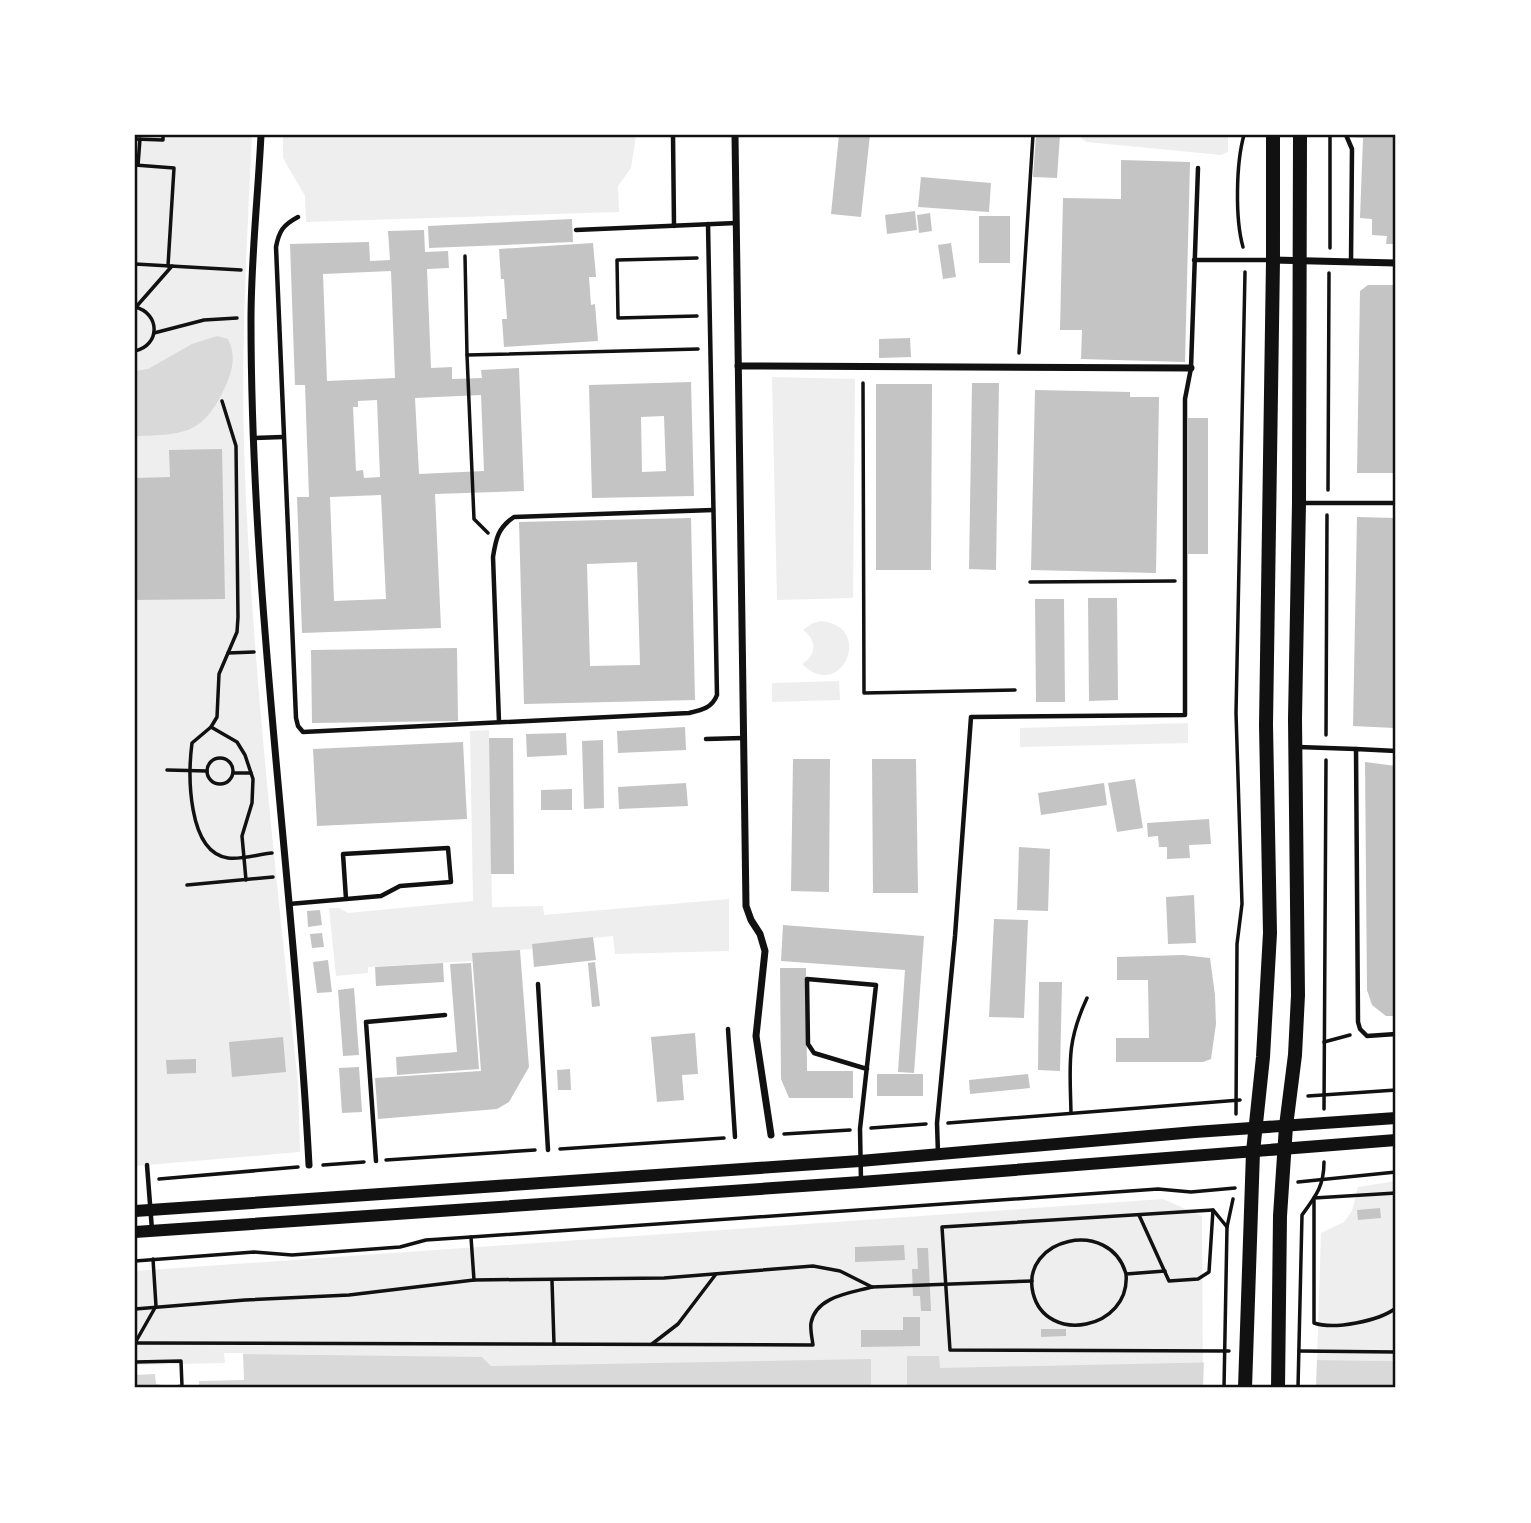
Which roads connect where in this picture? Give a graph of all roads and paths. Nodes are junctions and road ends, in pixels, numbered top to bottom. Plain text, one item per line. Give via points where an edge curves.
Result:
1 (163, 135) edge
2 (261, 135) edge
3 (673, 135) edge
4 (735, 135) edge
5 (1032, 135) edge
6 (1244, 135) edge
7 (1273, 135) edge
8 (1300, 135) edge
9 (1331, 135) edge
10 (1346, 135) edge
11 (137, 139) edge
12 (137, 165) edge
13 (1198, 168) dead end
14 (298, 217) dead end
15 (736, 223) junction
16 (708, 224) junction
17 (674, 226) junction
18 (576, 230) dead end
19 (465, 256) dead end
20 (709, 257) junction
21 (1194, 260) junction
22 (1245, 260) junction
23 (1273, 260) junction
24 (1300, 261) junction
25 (1329, 261) junction
26 (1351, 262) junction
27 (1396, 263) edge
28 (135, 264) edge
29 (170, 266) junction
30 (242, 282) dead end
31 (135, 306) edge
32 (710, 315) junction
33 (240, 318) dead end
34 (154, 332) junction
35 (711, 349) junction
36 (135, 351) edge
37 (467, 355) junction
38 (738, 366) junction
39 (1018, 367) junction
40 (1191, 368) junction
41 (863, 383) dead end
42 (222, 401) dead end
43 (283, 437) junction
44 (254, 438) junction
45 (1299, 503) junction
46 (1327, 503) junction
47 (1396, 503) edge
48 (713, 510) junction
49 (496, 537) junction
50 (1185, 581) junction
51 (1030, 582) dead end
52 (267, 651) junction
53 (228, 653) junction
54 (1015, 690) dead end
55 (499, 722) junction
56 (211, 727) junction
57 (744, 738) junction
58 (706, 739) dead end
59 (1296, 747) junction
60 (1326, 748) junction
61 (1356, 749) junction
62 (1396, 751) edge
63 (167, 770) dead end
64 (190, 770) junction
65 (206, 771) junction
66 (233, 773) junction
67 (251, 773) junction
68 (284, 852) junction
69 (244, 856) junction
70 (286, 876) junction
71 (246, 880) junction
72 (187, 885) dead end
73 (346, 899) junction
74 (288, 904) junction
75 (538, 984) dead end
76 (1087, 998) dead end
77 (445, 1015) dead end
78 (728, 1029) dead end
79 (1363, 1032) junction
80 (1396, 1034) edge
81 (1324, 1042) junction
82 (867, 1069) junction
83 (1071, 1113) dead end
84 (1396, 1118) edge
85 (1324, 1123) junction
86 (1286, 1126) junction
87 (1254, 1128) junction
88 (1236, 1129) junction
89 (771, 1135) dead end
90 (734, 1137) dead end
91 (1396, 1140) edge
92 (1324, 1146) junction
93 (1284, 1149) junction
94 (548, 1150) dead end
95 (1253, 1152) junction
96 (938, 1155) junction
97 (376, 1161) dead end
98 (860, 1161) junction
99 (147, 1165) dead end
100 (309, 1166) dead end
101 (1396, 1172) edge
102 (1324, 1179) junction
103 (861, 1182) junction
104 (1282, 1183) junction
105 (1235, 1186) junction
106 (1251, 1186) junction
107 (1396, 1194) edge
108 (1314, 1198) junction
109 (150, 1210) junction
110 (1213, 1210) junction
111 (135, 1211) edge
112 (1138, 1214) junction
113 (1227, 1227) junction
114 (152, 1231) junction
115 (135, 1232) edge
116 (471, 1237) junction
117 (153, 1259) junction
118 (135, 1261) edge
119 (1165, 1271) junction
120 (716, 1274) junction
121 (1126, 1274) junction
122 (474, 1280) junction
123 (552, 1280) junction
124 (1032, 1281) junction
125 (946, 1285) junction
126 (872, 1287) junction
127 (156, 1306) junction
128 (1396, 1308) edge
129 (135, 1309) edge
130 (135, 1343) edge
131 (554, 1344) junction
132 (651, 1345) junction
133 (1235, 1351) dead end
134 (1290, 1351) dead end
135 (1396, 1352) edge
136 (171, 1388) edge
137 (1224, 1388) edge
138 (1245, 1388) edge
139 (1278, 1388) edge
140 (1298, 1388) edge

1 - 11 path via 163,140
2 - 44 street via 251,317
3 - 17 lane
4 - 15 street
5 - 39 path
6 - 22 path via 1239,153 1239,233
7 - 23 main road
8 - 24 main road
9 - 25 path
10 - 26 lane via 1352,149
11 - 12 path
12 - 29 path via 174,168
13 - 21 lane
14 - 43 lane via 279,232 276,247
15 - 16 lane
15 - 38 street
16 - 17 lane
16 - 20 lane
17 - 18 lane
19 - 37 path
20 - 32 lane
20 - 32 path via 617,260 618,318
21 - 22 lane
21 - 40 lane
22 - 23 lane
22 - 88 path via 1236,713 1242,904 1237,944
23 - 24 street
23 - 87 main road via 1266,725 1270,933
24 - 25 street
24 - 45 main road
25 - 26 street
25 - 46 path
26 - 27 street
28 - 29 path
29 - 30 path via 243,270
29 - 31 path
31 - 34 path via 152,318
32 - 35 lane
33 - 34 path via 204,320
34 - 36 path via 147,346
35 - 37 path
35 - 48 lane
37 - 49 path via 474,519
38 - 39 street
38 - 57 street
39 - 40 street
40 - 50 lane via 1185,399
41 - 54 path via 864,692
42 - 53 path via 236,446 238,617
43 - 44 lane
43 - 55 lane via 298,726 303,732
44 - 52 street
45 - 46 lane
45 - 59 main road
46 - 47 lane
46 - 60 path
48 - 49 lane via 514,517
48 - 55 lane via 714,704 690,713
49 - 55 lane
50 - 51 path
50 - 96 lane via 1185,715 971,717
52 - 53 path
52 - 68 street
53 - 56 path via 219,674 217,718
56 - 64 path via 192,743
56 - 67 path via 237,742
57 - 58 lane
57 - 89 street via 746,906 765,951 756,1037
59 - 60 lane
59 - 86 main road via 1298,995
60 - 61 lane
60 - 81 path
61 - 62 lane
61 - 79 lane via 1358,1022
63 - 64 path
64 - 65 path
64 - 69 path via 199,834 211,850 228,858
65 - 66 path via 217,785 229,781
65 - 66 path via 209,763 220,758 231,764
66 - 67 path
67 - 69 path via 252,803 242,836
68 - 69 path
68 - 70 street
69 - 71 path
70 - 71 path
70 - 74 street
71 - 72 path
73 - 73 lane via 381,896 400,886 451,882 449,848 343,854
73 - 74 lane
74 - 100 street
75 - 94 lane
76 - 83 path via 1071,1041
77 - 97 lane via 366,1022
78 - 90 lane
79 - 80 lane via 1367,1036
79 - 81 path
81 - 85 path
82 - 82 lane via 876,985 807,979 807,1044 814,1053
82 - 98 lane
84 - 85 main road
85 - 86 main road
86 - 87 main road
86 - 93 main road
87 - 88 main road
87 - 95 main road
88 - 96 main road
91 - 92 main road
92 - 93 main road
92 - 102 path
93 - 95 main road
93 - 104 main road
95 - 103 main road
95 - 106 main road
96 - 98 main road
98 - 103 lane
98 - 109 main road
99 - 109 lane
101 - 102 path
102 - 104 path
102 - 108 path
103 - 114 main road
104 - 139 main road
105 - 106 path
105 - 113 path
105 - 116 path
106 - 138 main road
107 - 108 path
108 - 128 path via 1314,1323 1360,1322
108 - 140 path via 1301,1214
109 - 111 main road
109 - 114 lane
110 - 112 path
110 - 113 path
110 - 119 path via 1209,1272 1198,1279 1169,1281
112 - 119 path
112 - 125 path via 942,1227
113 - 137 path
114 - 115 main road
116 - 117 path via 292,1255 254,1252
116 - 122 path
117 - 118 path
117 - 127 path
119 - 121 path
120 - 123 path
120 - 126 path via 813,1266 840,1271
120 - 132 path via 678,1324
121 - 124 path via 1107,1246 1077,1239 1048,1250
121 - 124 path via 1121,1302 1105,1317 1085,1325 1068,1325 1045,1313 1037,1304
122 - 123 path
122 - 127 path via 349,1295
123 - 131 path
124 - 125 path
125 - 126 path
125 - 133 path via 950,1350
126 - 132 path via 827,1301 817,1309 811,1323 813,1345
127 - 129 path
127 - 130 path
130 - 131 path
130 - 136 path via 135,1362 181,1361 182,1386
131 - 132 path
134 - 135 path

